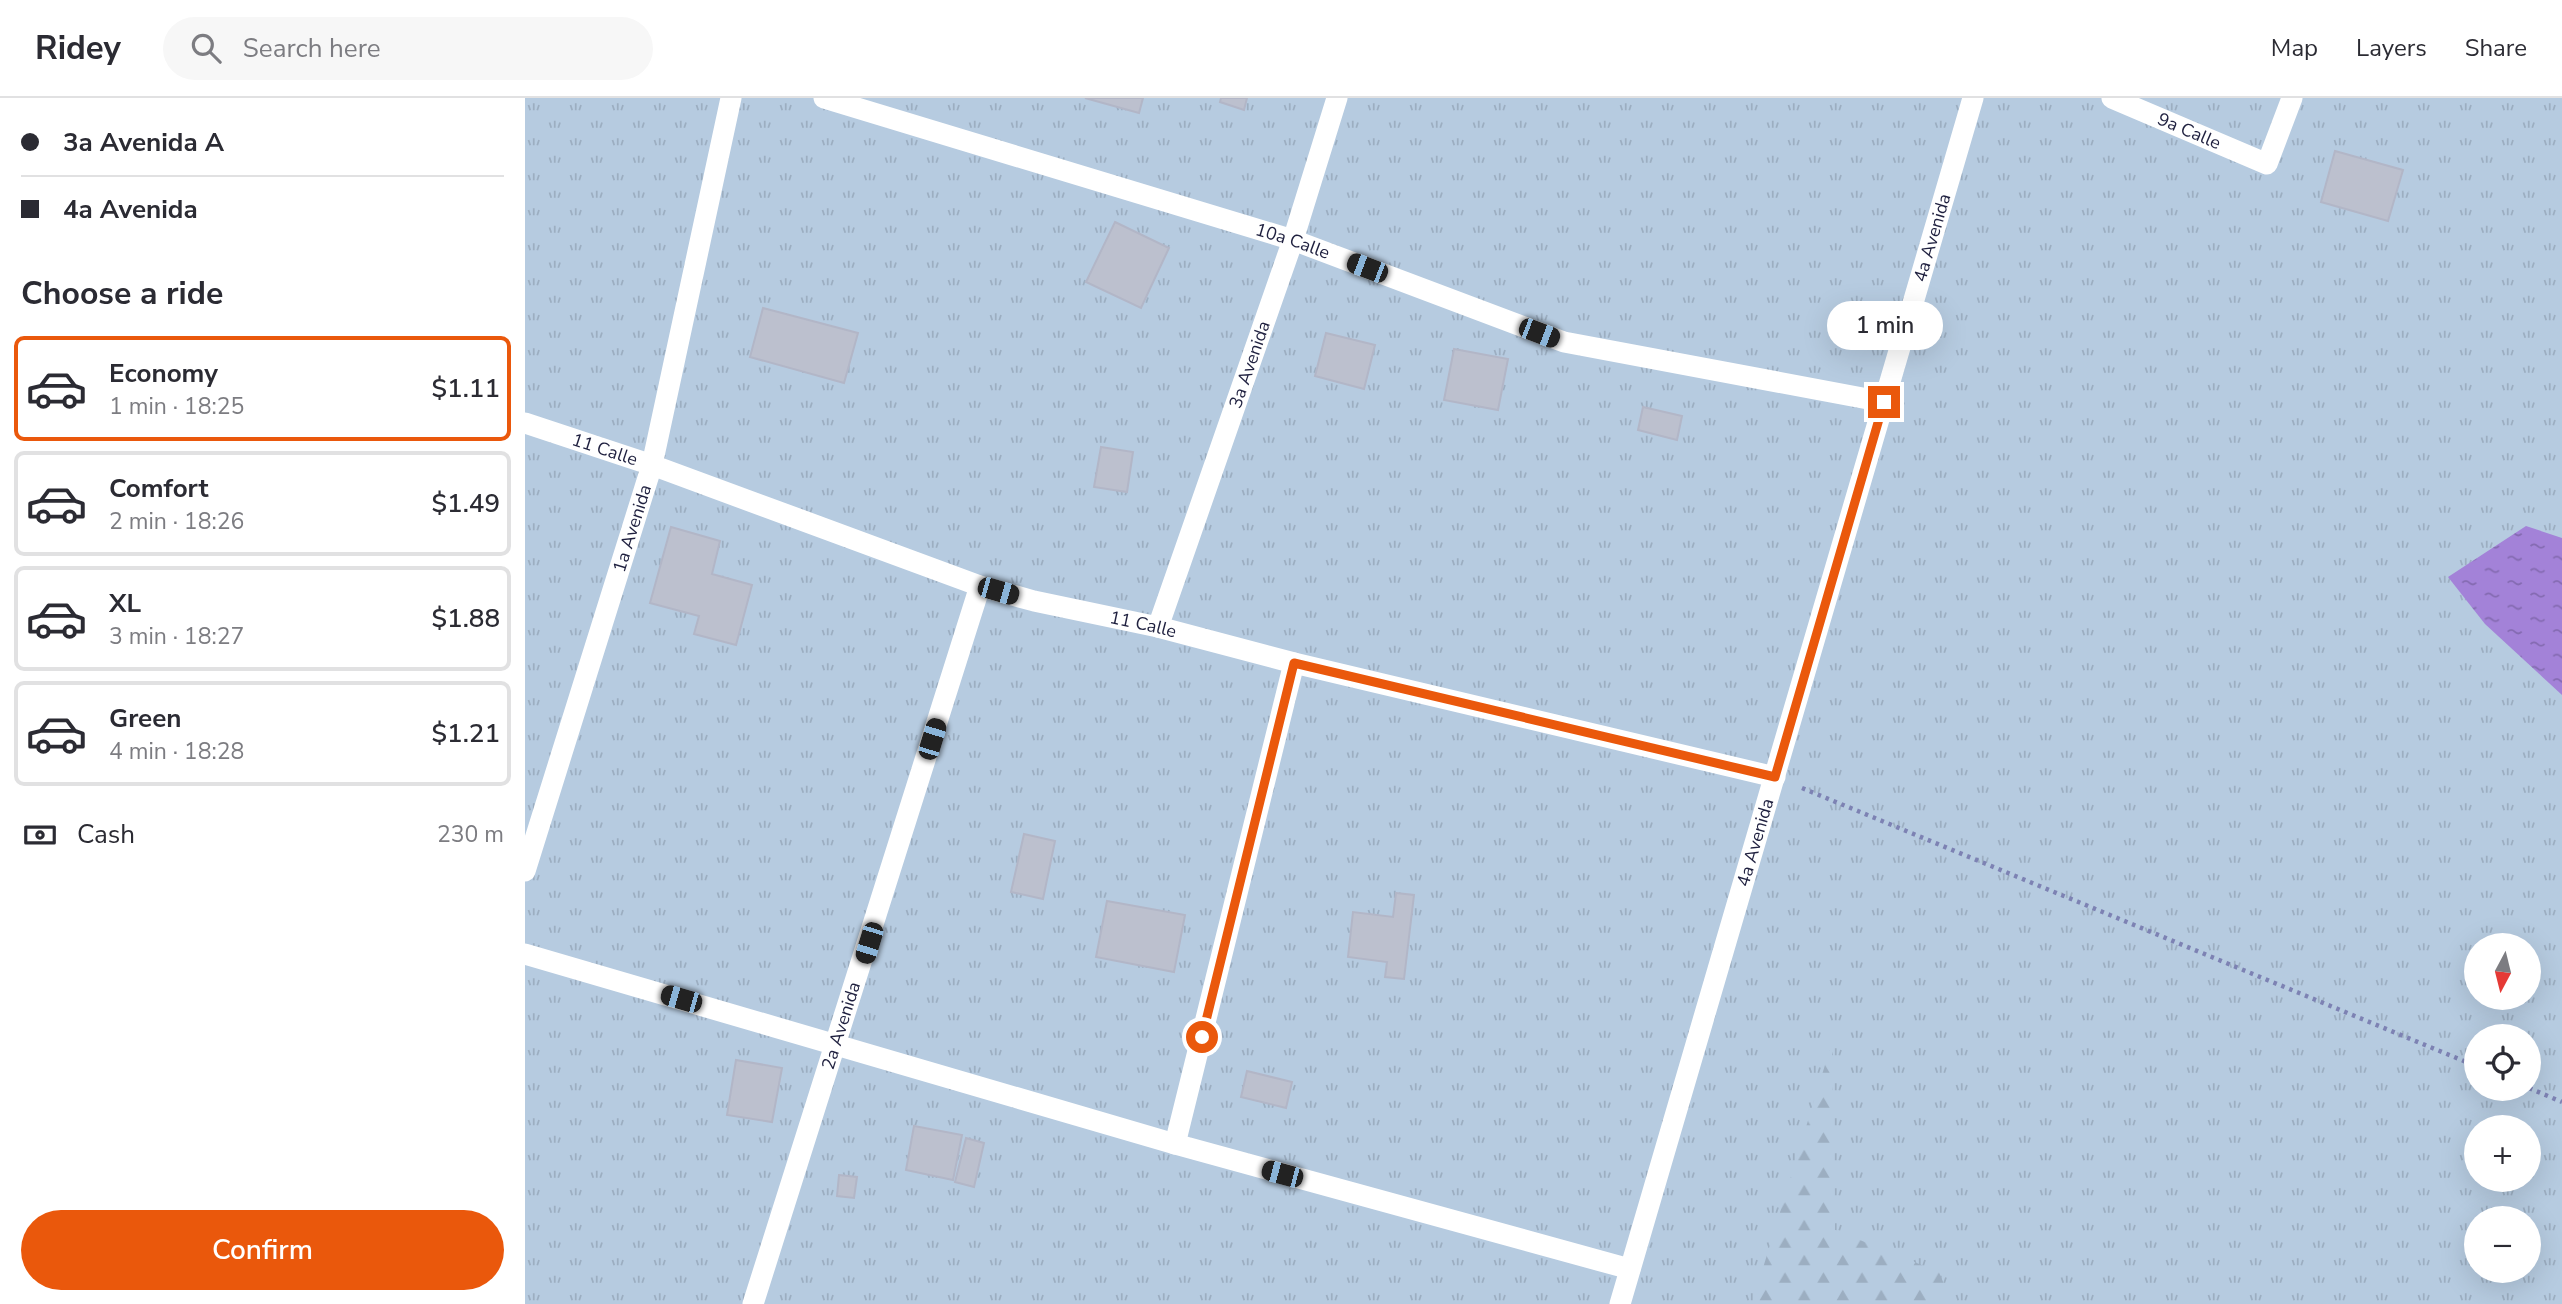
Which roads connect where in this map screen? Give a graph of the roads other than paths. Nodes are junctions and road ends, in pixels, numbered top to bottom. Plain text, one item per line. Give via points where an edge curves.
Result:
1 (731, 98) edge
2 (824, 98) edge
3 (1337, 98) edge
4 (1973, 98) edge
5 (2112, 98) edge
6 (2292, 98) edge
7 (1293, 240) junction
8 (1884, 402) junction
9 (525, 423) edge
10 (652, 465) junction
11 (980, 586) junction
12 (1158, 627) junction
13 (1294, 663) junction
14 (1775, 777) junction
15 (525, 871) edge
16 (525, 954) edge
17 (837, 1045) junction
18 (1175, 1144) junction
19 (1630, 1269) junction
20 (753, 1304) edge
21 (1620, 1304) edge

1 - 10 street, 1a Avenida
2 - 7 street, 10a Calle
3 - 7 street, 3a Avenida
4 - 8 street, 4a Avenida
5 - 6 street, 9a Calle via 2267,164
7 - 8 street, 10a Calle via 1564,342
7 - 12 street, 3a Avenida
8 - 14 street, 4a Avenida
9 - 10 street, 11 Calle
10 - 11 street, 11 Calle
10 - 15 street, 1a Avenida
11 - 12 street, 11 Calle
11 - 17 street, 2a Avenida
12 - 13 street, 11 Calle
13 - 14 street, 11 Calle
13 - 18 street
14 - 19 street, 4a Avenida
16 - 17 street
17 - 18 street
17 - 20 street, 2a Avenida
18 - 19 street
19 - 21 street, 4a Avenida

